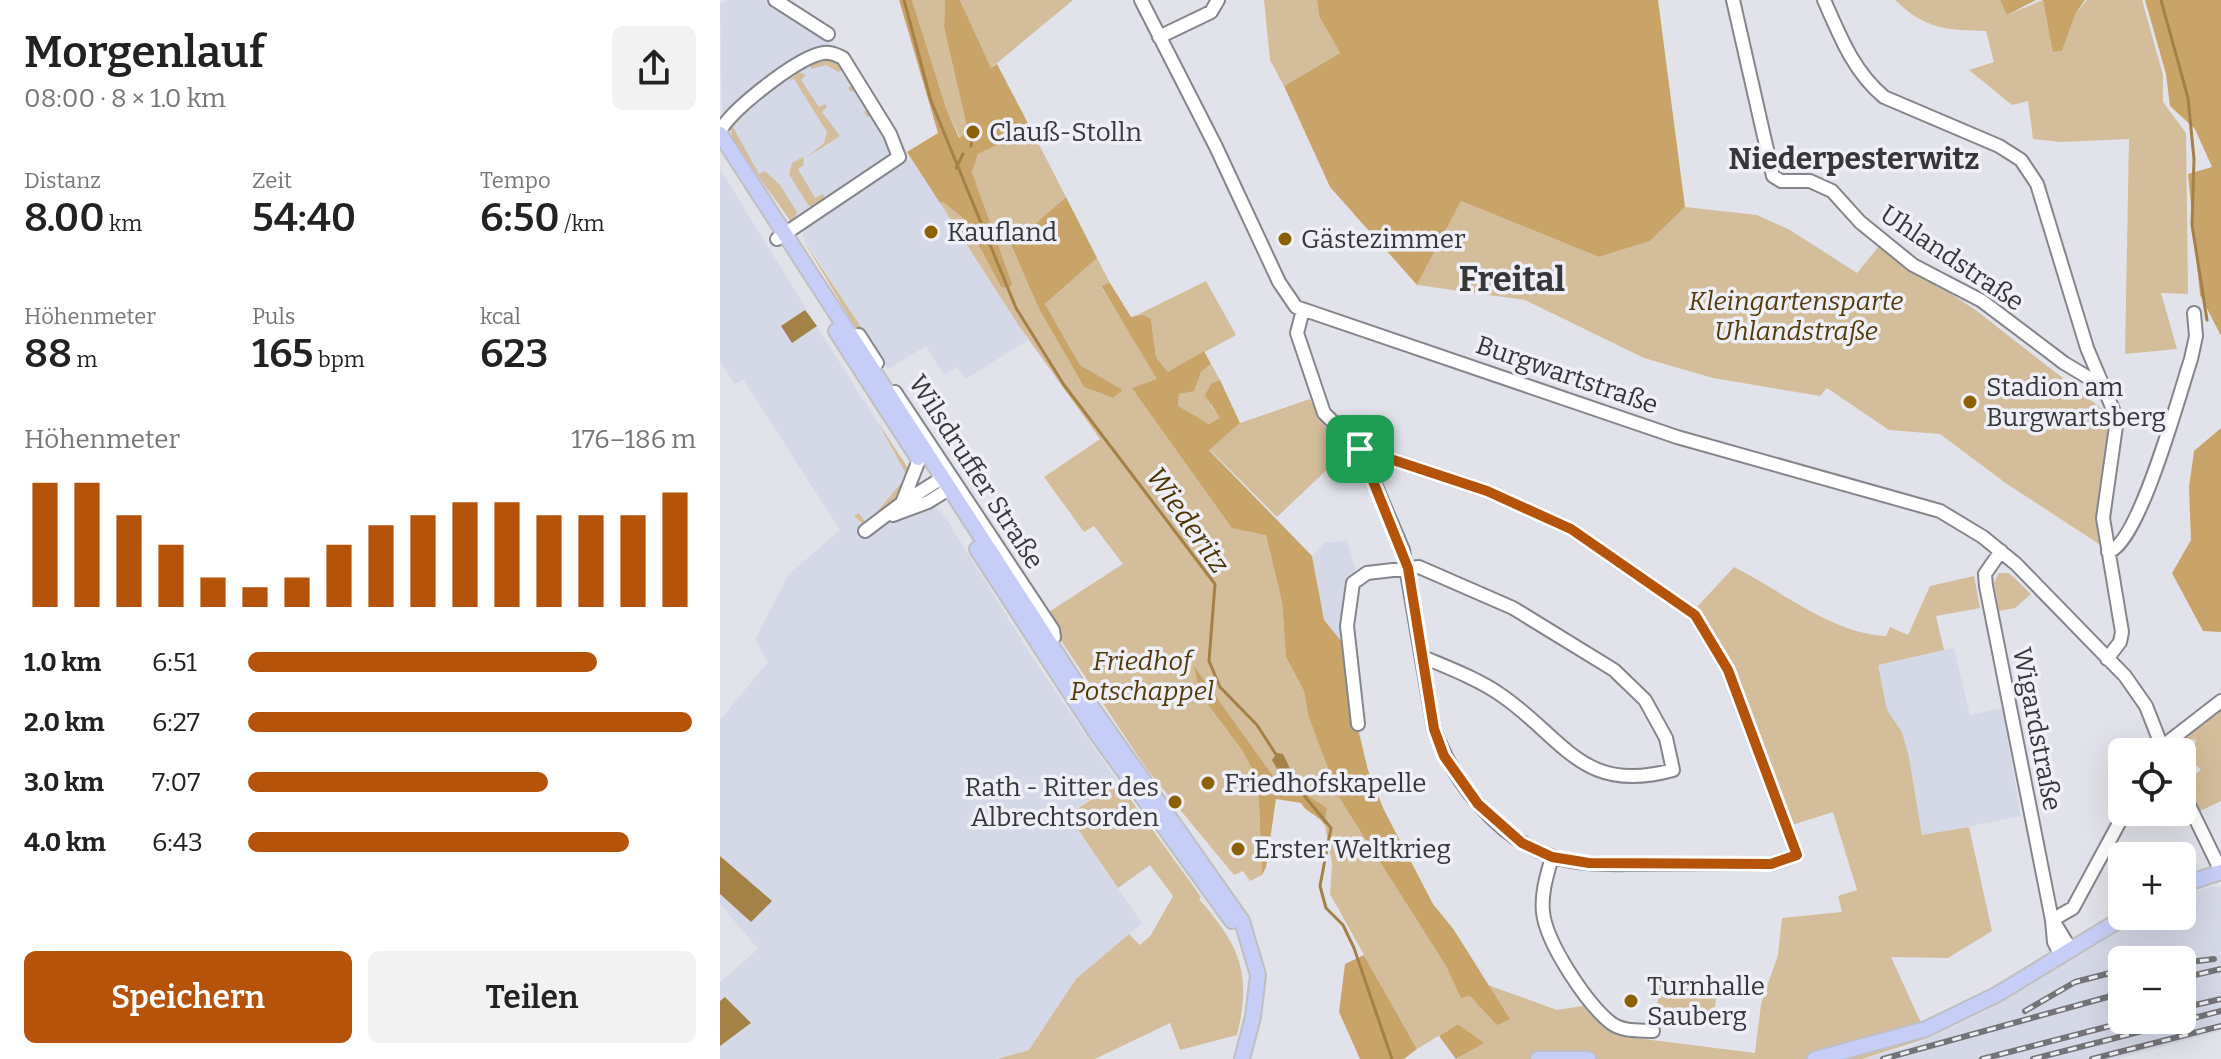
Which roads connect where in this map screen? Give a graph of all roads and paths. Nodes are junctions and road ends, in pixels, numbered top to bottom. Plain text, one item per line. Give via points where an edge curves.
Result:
1 (775, 0) edge
2 (1141, 0) edge
3 (1218, 0) edge
4 (1733, 0) edge
5 (1824, 0) edge
6 (828, 34) dead end
7 (1159, 37) junction
8 (720, 132) edge
9 (720, 151) edge
10 (781, 236) junction
11 (1303, 310) junction
12 (2194, 313) dead end
13 (845, 337) junction
14 (2104, 387) junction
15 (1360, 449) junction
16 (919, 460) junction
17 (942, 486) junction
18 (902, 503) junction
19 (890, 516) junction
20 (865, 531) dead end
21 (2001, 551) junction
22 (2108, 552) junction
23 (1408, 568) junction
24 (1044, 644) junction
25 (1423, 657) junction
26 (2107, 659) junction
27 (2221, 701) edge
28 (1358, 724) dead end
29 (2156, 738) edge
30 (2176, 738) edge
31 (2196, 820) edge
32 (2117, 826) edge
33 (1552, 857) junction
34 (2221, 871) edge
35 (2196, 880) edge
36 (2052, 920) junction
37 (2108, 927) edge
38 (2066, 953) junction
39 (1653, 1031) dead end
40 (1242, 1059) edge
41 (1538, 1059) edge
42 (1588, 1059) edge
43 (1815, 1059) edge

1 - 6 street
2 - 7 street
3 - 7 street via 1211,12
4 - 14 street, Uhlandstraße via 1776,178 1807,181 1832,191 1860,222 1913,265 1982,301
5 - 14 street via 1848,55 1870,86 2021,160 2037,184
7 - 11 street via 1283,291
8 - 10 main road, Wilsdruffer Straße
8 - 10 street, Wilsdruffer Straße via 750,97 818,54 832,52 843,58 890,134 899,157
9 - 10 main road, Wilsdruffer Straße
10 - 13 main road, Wilsdruffer Straße
11 - 15 street via 1297,333 1324,413
11 - 21 street, Burgwartstraße via 1677,437 1914,502 1961,522
12 - 22 street via 2191,359 2141,508 2125,541
13 - 16 main road, Wilsdruffer Straße
13 - 17 main road, Wilsdruffer Straße
13 - 24 street, Wilsdruffer Straße via 861,338 1053,630 1054,637
14 - 22 street via 2118,427 2103,506
15 - 23 street
15 - 33 street via 1487,491 1571,529 1695,615 1728,670 1797,855 1771,864 1589,863
16 - 17 main road, Wilsdruffer Straße
16 - 18 street
17 - 18 street
17 - 19 street
17 - 24 main road, Wilsdruffer Straße
18 - 19 street
19 - 20 street
21 - 26 street, Burgwartstraße
21 - 36 street, Wigardstraße via 1985,574 1986,586
22 - 26 street via 2122,632
23 - 25 street
23 - 25 street via 1441,576 1513,608 1614,670 1645,700 1666,738 1673,770 1651,776 1592,768 1571,757 1502,696
23 - 28 street via 1367,573 1357,577 1350,590 1347,626
24 - 40 main road, Wilsdruffer Straße via 1235,908 1253,949 1256,985
25 - 33 street via 1434,729 1444,756 1478,804 1522,843
26 - 29 street, Burgwartstraße via 2139,694
27 - 30 street
31 - 34 street
32 - 36 street via 2073,908
33 - 39 street via 1543,914 1559,955 1612,1023 1624,1030
34 - 35 main road
36 - 38 street, Wigardstraße via 2054,942
37 - 38 main road
38 - 43 main road via 1926,1029
41 - 42 main road

